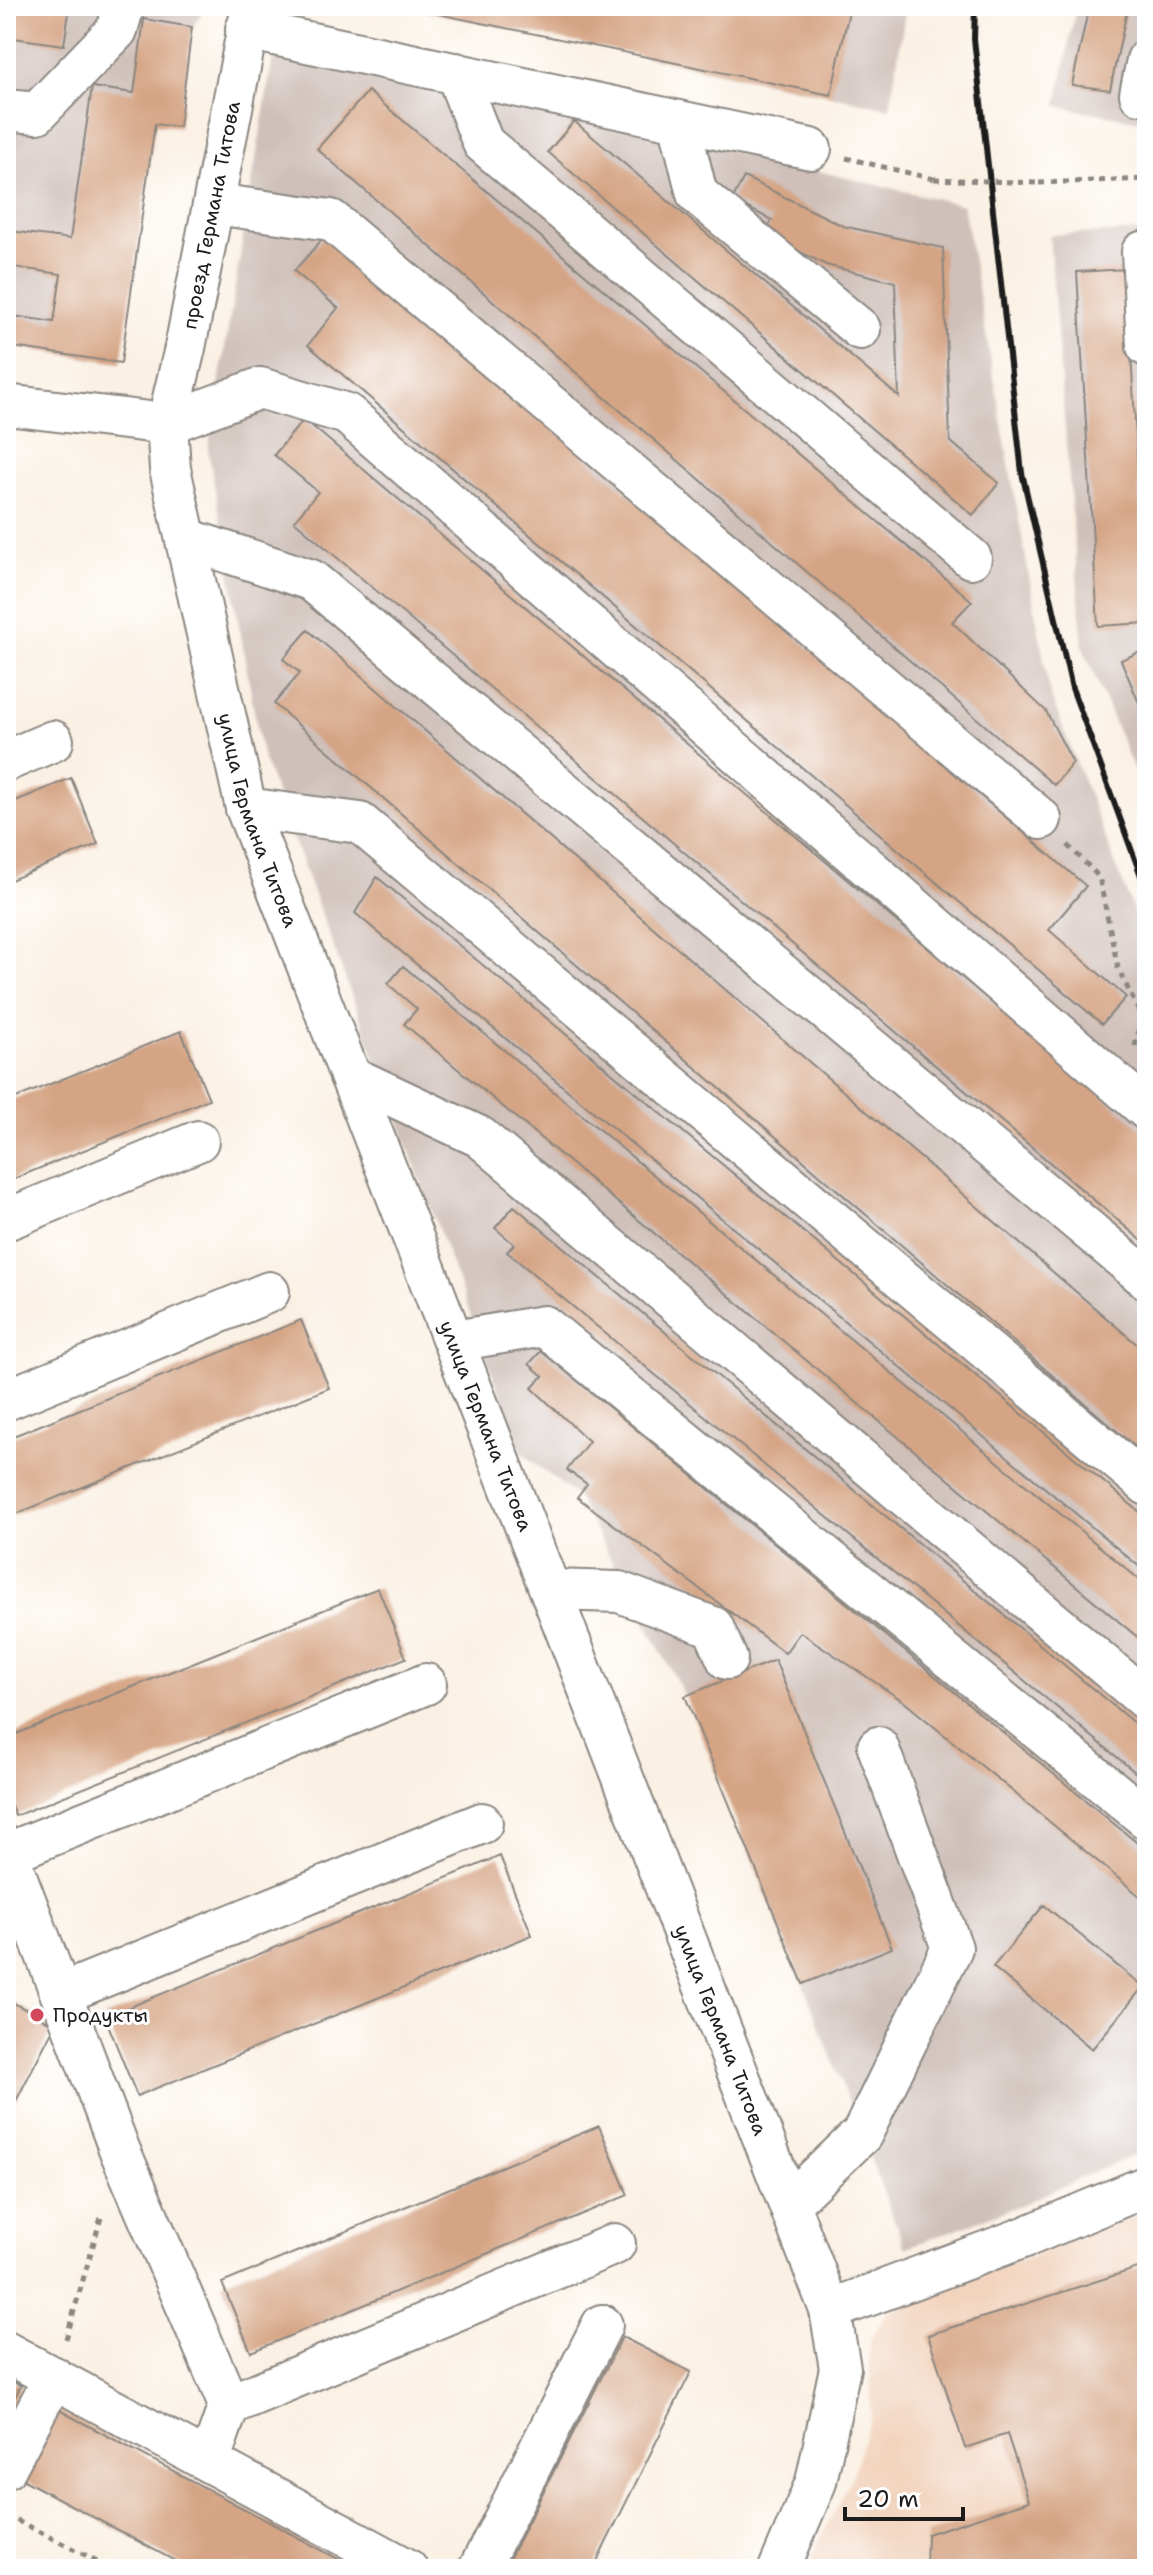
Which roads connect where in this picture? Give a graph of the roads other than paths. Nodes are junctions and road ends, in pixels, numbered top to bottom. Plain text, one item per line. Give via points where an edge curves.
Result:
1 (124, 6) edge
2 (249, 17) edge
3 (456, 73) junction
4 (6, 110) edge
5 (679, 121) junction
6 (811, 149) road end
7 (214, 204) junction
8 (1147, 251) edge
9 (860, 329) dead end
10 (1147, 346) edge
11 (6, 405) edge
12 (167, 424) junction
13 (187, 539) junction
14 (971, 558) dead end
15 (53, 741) dead end
16 (6, 761) edge
17 (246, 808) junction
18 (1041, 819) road end
19 (350, 1076) junction
20 (1136, 1100) edge
21 (198, 1141) dead end
22 (6, 1220) edge
23 (1147, 1279) edge
24 (269, 1292) dead end
25 (454, 1341) junction
26 (6, 1400) edge
27 (1147, 1485) edge
28 (551, 1590) junction
29 (727, 1659) dead end
30 (426, 1684) dead end
31 (1147, 1701) edge
32 (878, 1747) dead end
33 (1147, 1819) edge
34 (482, 1823) dead end
35 (7, 1851) edge
36 (61, 1994) junction
37 (1147, 2186) edge
38 (790, 2203) junction
39 (615, 2244) dead end
40 (830, 2310) junction
41 (602, 2325) dead end
42 (6, 2352) edge
43 (54, 2377) junction
44 (229, 2405) junction
45 (209, 2462) junction
46 (6, 2468) edge
47 (407, 2569) edge
48 (479, 2569) edge
49 (779, 2569) edge

1 - 4 street via 117,30 37,113
2 - 3 street
2 - 7 street, проезд Германа Титова
3 - 5 street
3 - 14 street via 483,143
5 - 6 street
5 - 9 street via 697,194
7 - 12 street, проезд Германа Титова
7 - 18 street via 331,220
8 - 10 street via 1142,252
11 - 12 street
12 - 13 street, улица Германа Титова via 170,469
12 - 20 street via 260,388 347,414
13 - 17 street, улица Германа Титова
13 - 23 street via 311,580
15 - 16 street
17 - 19 street, улица Германа Титова
17 - 27 street via 360,823
19 - 25 street, улица Германа Титова
19 - 31 street via 480,1137
21 - 22 street
24 - 26 street
25 - 28 street, улица Германа Титова
25 - 33 street via 544,1326
28 - 29 street via 619,1592 713,1627
28 - 38 street, улица Германа Титова
30 - 35 street
32 - 38 street via 952,1948 862,2134
34 - 36 street
35 - 36 street
36 - 44 street via 120,2151
37 - 40 street
38 - 40 street, улица Германа Титова
39 - 44 street
40 - 49 street, улица Германа Титова via 840,2368 816,2482
41 - 48 street
42 - 43 street
43 - 45 street
43 - 46 street
44 - 45 street
45 - 47 street

